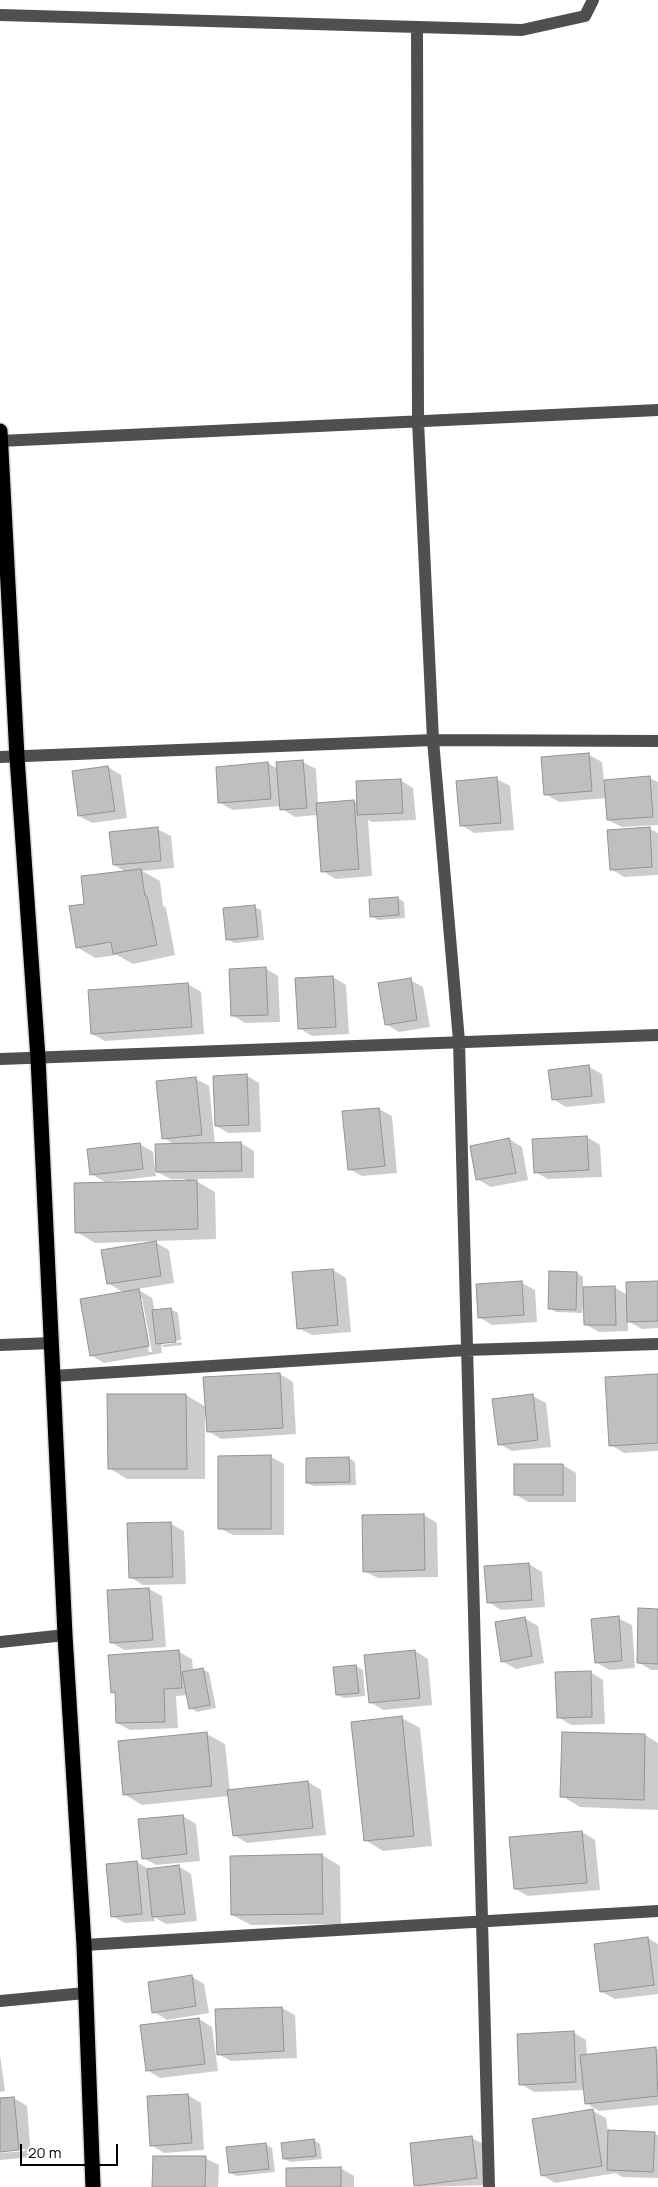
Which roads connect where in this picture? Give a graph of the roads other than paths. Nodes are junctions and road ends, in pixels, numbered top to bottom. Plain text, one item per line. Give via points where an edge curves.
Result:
1 (593, 0) edge
2 (0, 15) edge
3 (417, 27) junction
4 (658, 410) edge
5 (418, 421) junction
6 (0, 438) edge
7 (433, 740) junction
8 (658, 741) edge
9 (0, 757) edge
10 (17, 757) junction
11 (658, 1035) edge
12 (459, 1041) junction
13 (38, 1058) junction
14 (0, 1059) edge
15 (52, 1342) junction
16 (658, 1344) edge
17 (0, 1345) edge
18 (466, 1350) junction
19 (53, 1376) junction
20 (65, 1635) junction
21 (0, 1642) edge
22 (658, 1911) edge
23 (480, 1922) junction
24 (84, 1945) junction
25 (86, 1993) junction
26 (0, 2001) edge
27 (93, 2187) edge
28 (488, 2187) edge

1 - 3 street via 585,16 522,30
2 - 3 street
3 - 5 street
4 - 5 street
5 - 6 street
5 - 7 street
6 - 10 highway
7 - 8 street
7 - 10 street
7 - 12 street
9 - 10 street
10 - 13 highway
11 - 12 street
12 - 13 street
12 - 18 street
13 - 14 street
13 - 15 highway
15 - 17 street
15 - 19 highway
16 - 18 street
18 - 19 street
18 - 23 street
19 - 20 highway
20 - 21 street
20 - 24 highway
22 - 23 street
23 - 24 street
23 - 28 street
24 - 25 highway
25 - 26 street
25 - 27 highway

